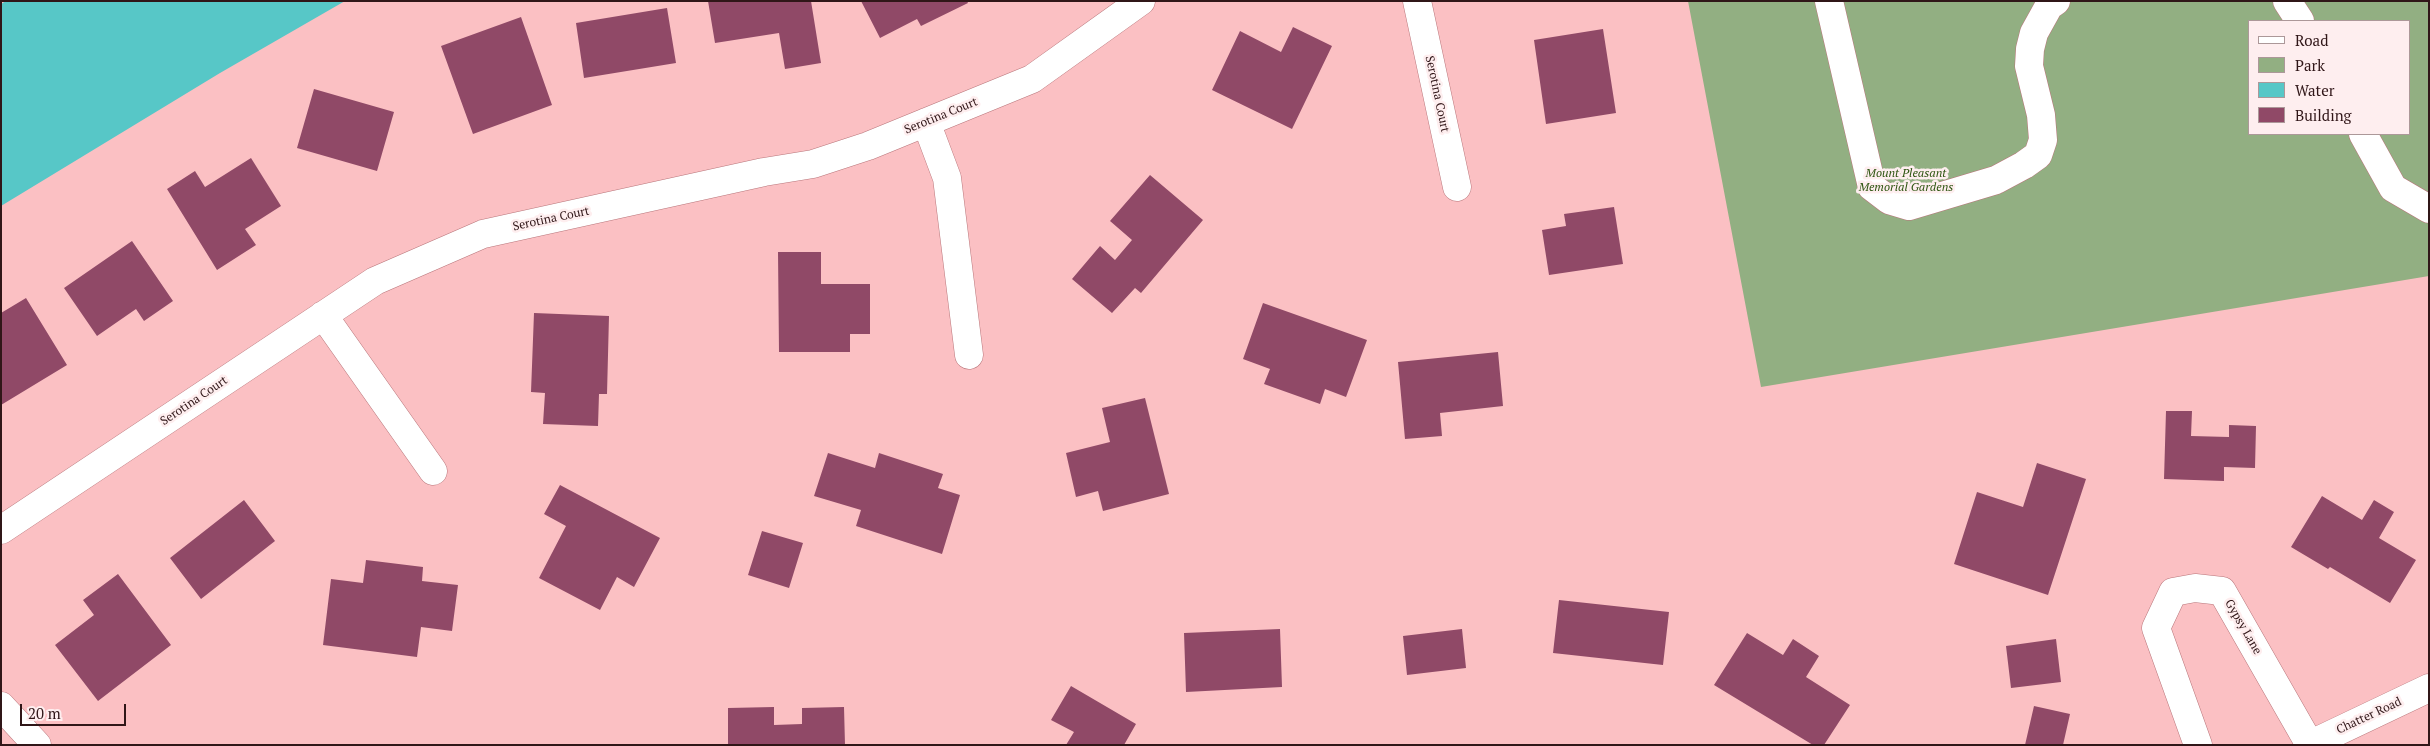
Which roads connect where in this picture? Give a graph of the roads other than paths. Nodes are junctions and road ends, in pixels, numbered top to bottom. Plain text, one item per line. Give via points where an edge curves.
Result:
1 (1141, 1) edge
2 (1417, 1) edge
3 (1829, 1) edge
4 (2056, 1) edge
5 (2287, 1) edge
6 (2299, 20) edge
7 (926, 122) junction
8 (2364, 135) edge
9 (1457, 186) dead end
10 (2429, 209) edge
11 (323, 315) junction
12 (969, 355) dead end
13 (433, 471) dead end
14 (1, 530) edge
15 (2429, 688) edge
16 (1, 706) edge
17 (37, 745) edge
18 (2198, 745) edge
19 (2310, 745) edge

1 - 7 street, Serotina Court via 1032,79
2 - 9 street, Serotina Court
3 - 4 street via 1872,187 1889,200 1909,206 1996,180 2038,155 2043,140 2041,115 2029,66 2030,49 2034,33 2049,6
5 - 6 street
7 - 11 street, Serotina Court via 813,164 483,234 375,281
7 - 12 street via 947,178
8 - 10 street via 2393,188
11 - 13 street
11 - 14 street, Serotina Court
15 - 19 street, Chatter Road
16 - 17 street
18 - 19 street, Gypsy Lane via 2156,628 2173,592 2195,588 2222,591

